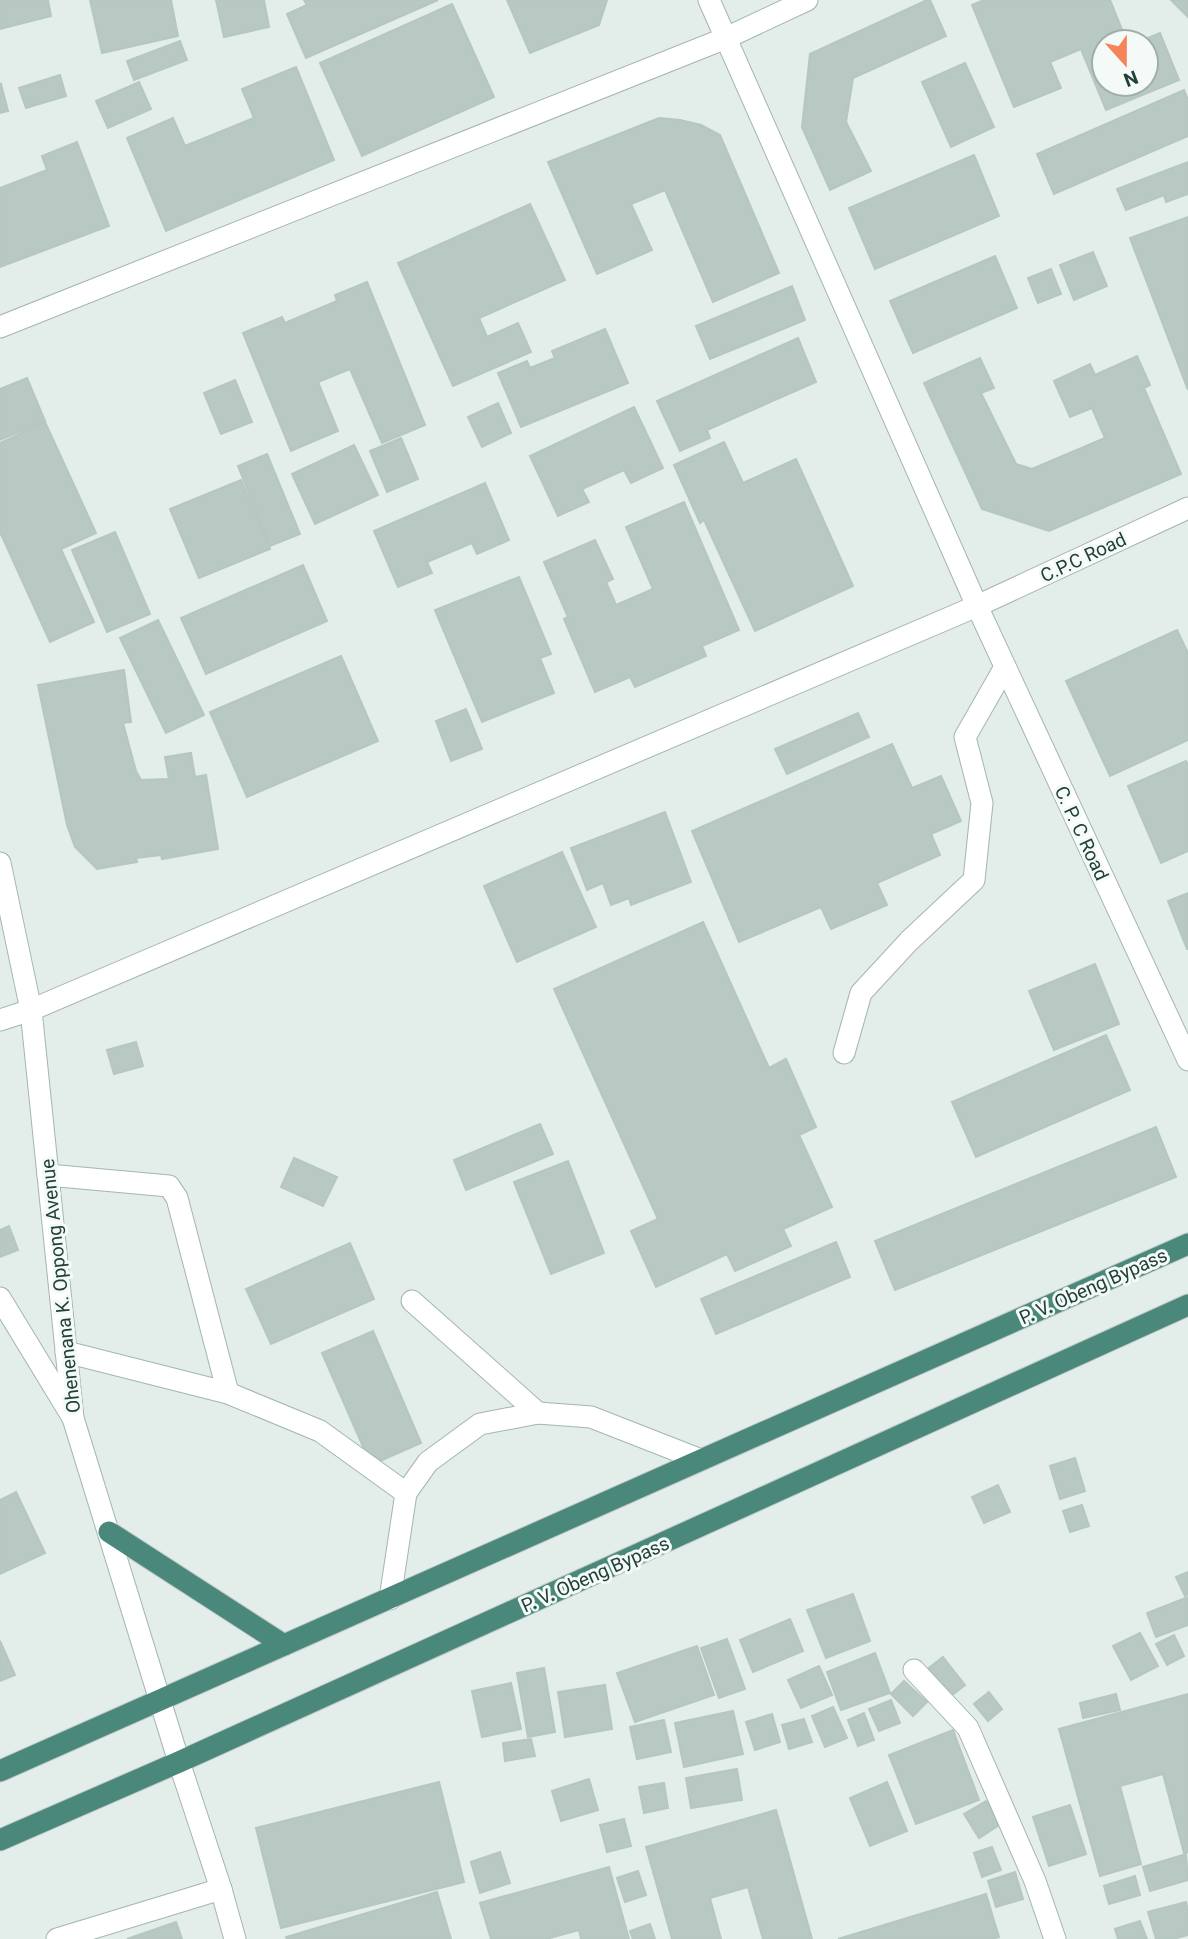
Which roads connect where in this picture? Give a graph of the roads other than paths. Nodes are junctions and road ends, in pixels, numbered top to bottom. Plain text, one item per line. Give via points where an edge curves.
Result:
1 (709, 0) edge
2 (807, 0) edge
3 (726, 38) junction
4 (0, 327) edge
5 (1188, 508) edge
6 (977, 606) junction
7 (1005, 667) junction
8 (0, 863) edge
9 (31, 1010) junction
10 (0, 1020) edge
11 (844, 1054) dead end
12 (1188, 1060) edge
13 (48, 1175) junction
14 (1188, 1244) edge
15 (0, 1298) edge
16 (412, 1301) dead end
17 (1188, 1305) edge
18 (66, 1352) junction
19 (228, 1393) junction
20 (538, 1413) junction
21 (73, 1418) junction
22 (701, 1460) junction
23 (406, 1493) junction
24 (109, 1532) junction
25 (390, 1599) junction
26 (284, 1645) junction
27 (914, 1670) dead end
28 (161, 1700) junction
29 (179, 1762) junction
30 (0, 1771) edge
31 (0, 1840) edge
32 (221, 1889) junction
33 (57, 1939) edge
34 (235, 1939) edge
35 (1055, 1939) edge

1 - 3 street, C. P. C Road
2 - 3 street
3 - 4 street
3 - 6 street, C. P. C Road
5 - 6 street, C.P.C Road
6 - 7 street, C. P. C Road
6 - 9 street, C.P.C Road
7 - 11 street via 965,737 982,803 974,880 861,993
7 - 12 street, C. P. C Road
8 - 9 street, Ohenenana K. Oppong Avenue
9 - 10 street, C.P.C Road
9 - 13 street, Ohenenana K. Oppong Avenue
13 - 18 street, Ohenenana K. Oppong Avenue
13 - 19 street via 169,1186 177,1198
14 - 22 highway, P. V. Obeng Bypass
15 - 21 street
16 - 20 street
17 - 29 highway, P. V. Obeng Bypass
18 - 19 street
18 - 21 street, Ohenenana K. Oppong Avenue
19 - 23 street via 320,1431
20 - 22 street via 591,1417
20 - 23 street via 480,1424 428,1462
21 - 24 street, Ohenenana K. Oppong Avenue
22 - 25 highway, P. V. Obeng Bypass
23 - 25 street
24 - 26 highway
24 - 28 street, Ohenenana K. Oppong Avenue
25 - 26 highway, P. V. Obeng Bypass
26 - 28 highway, P. V. Obeng Bypass
27 - 35 street via 968,1728 1035,1881
28 - 29 street, Ohenenana K. Oppong Avenue
28 - 30 highway, P. V. Obeng Bypass
29 - 31 highway, P. V. Obeng Bypass
29 - 32 street, Ohenenana K. Oppong Avenue
32 - 33 street
32 - 34 street, Ohenenana K. Oppong Avenue

